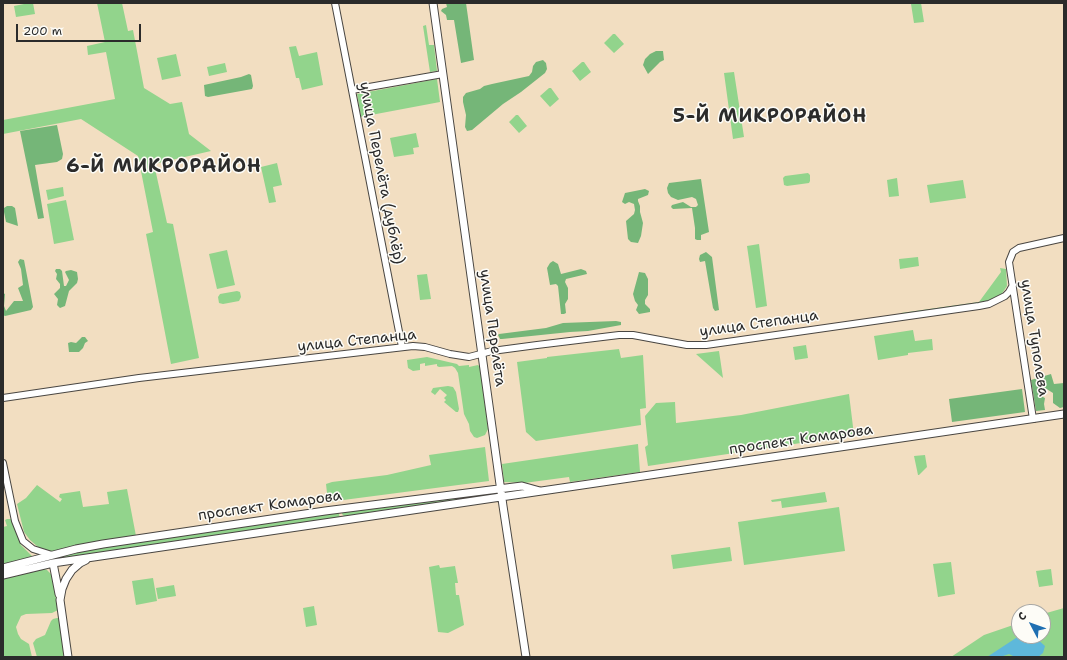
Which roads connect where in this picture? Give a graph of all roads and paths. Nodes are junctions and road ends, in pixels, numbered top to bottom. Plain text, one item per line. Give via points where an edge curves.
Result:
1 (335, 3) edge
2 (433, 3) edge
3 (443, 74) junction
4 (352, 90) junction
5 (1064, 238) edge
6 (1012, 285) junction
7 (402, 347) junction
8 (483, 354) junction
9 (3, 398) edge
10 (1064, 414) edge
11 (1033, 419) junction
12 (3, 463) edge
13 (501, 488) junction
14 (542, 491) junction
15 (502, 497) junction
16 (342, 509) junction
17 (285, 517) junction
18 (344, 521) junction
19 (287, 529) junction
20 (103, 544) junction
21 (33, 549) junction
22 (104, 556) junction
23 (90, 558) junction
24 (53, 559) junction
25 (36, 560) junction
26 (3, 568) edge
27 (3, 575) edge
28 (60, 600) junction
29 (68, 657) edge
30 (526, 657) edge

1 - 4 street, улица Перелёта (дублёр)
2 - 3 main road, улица Перелёта
3 - 4 street
3 - 8 main road, улица Перелёта
4 - 7 street, улица Перелёта (дублёр)
5 - 6 street, улица Туполева via 1019,248 1013,252 1009,262
6 - 8 street, улица Степанца via 1005,296 989,304 722,344 694,346 633,335 619,335
6 - 11 street, улица Туполева
7 - 8 street, улица Степанца via 425,347 461,356
7 - 9 street, улица Степанца via 139,378
8 - 13 main road, улица Перелёта
10 - 11 main road, проспект Комарова
11 - 14 main road, проспект Комарова
12 - 21 street via 17,526 23,541
13 - 14 main road, проспект Комарова via 526,486
13 - 15 main road, улица Перелёта
13 - 16 main road, проспект Комарова
14 - 15 main road, проспект Комарова
15 - 18 main road, проспект Комарова
15 - 30 main road, улица Перелёта
16 - 17 main road, проспект Комарова
16 - 18 main road
17 - 19 main road via 289,521
17 - 20 main road, проспект Комарова
18 - 19 main road, проспект Комарова
19 - 22 main road, проспект Комарова
20 - 22 main road via 100,552
20 - 24 main road, проспект Комарова via 76,549
21 - 24 street
21 - 25 street
22 - 23 main road, проспект Комарова
23 - 24 main road, проспект Комарова
23 - 28 main road via 72,570 62,589
24 - 25 main road, проспект Комарова
24 - 27 main road, проспект Комарова
24 - 28 main road
25 - 26 main road, проспект Комарова
28 - 29 main road

